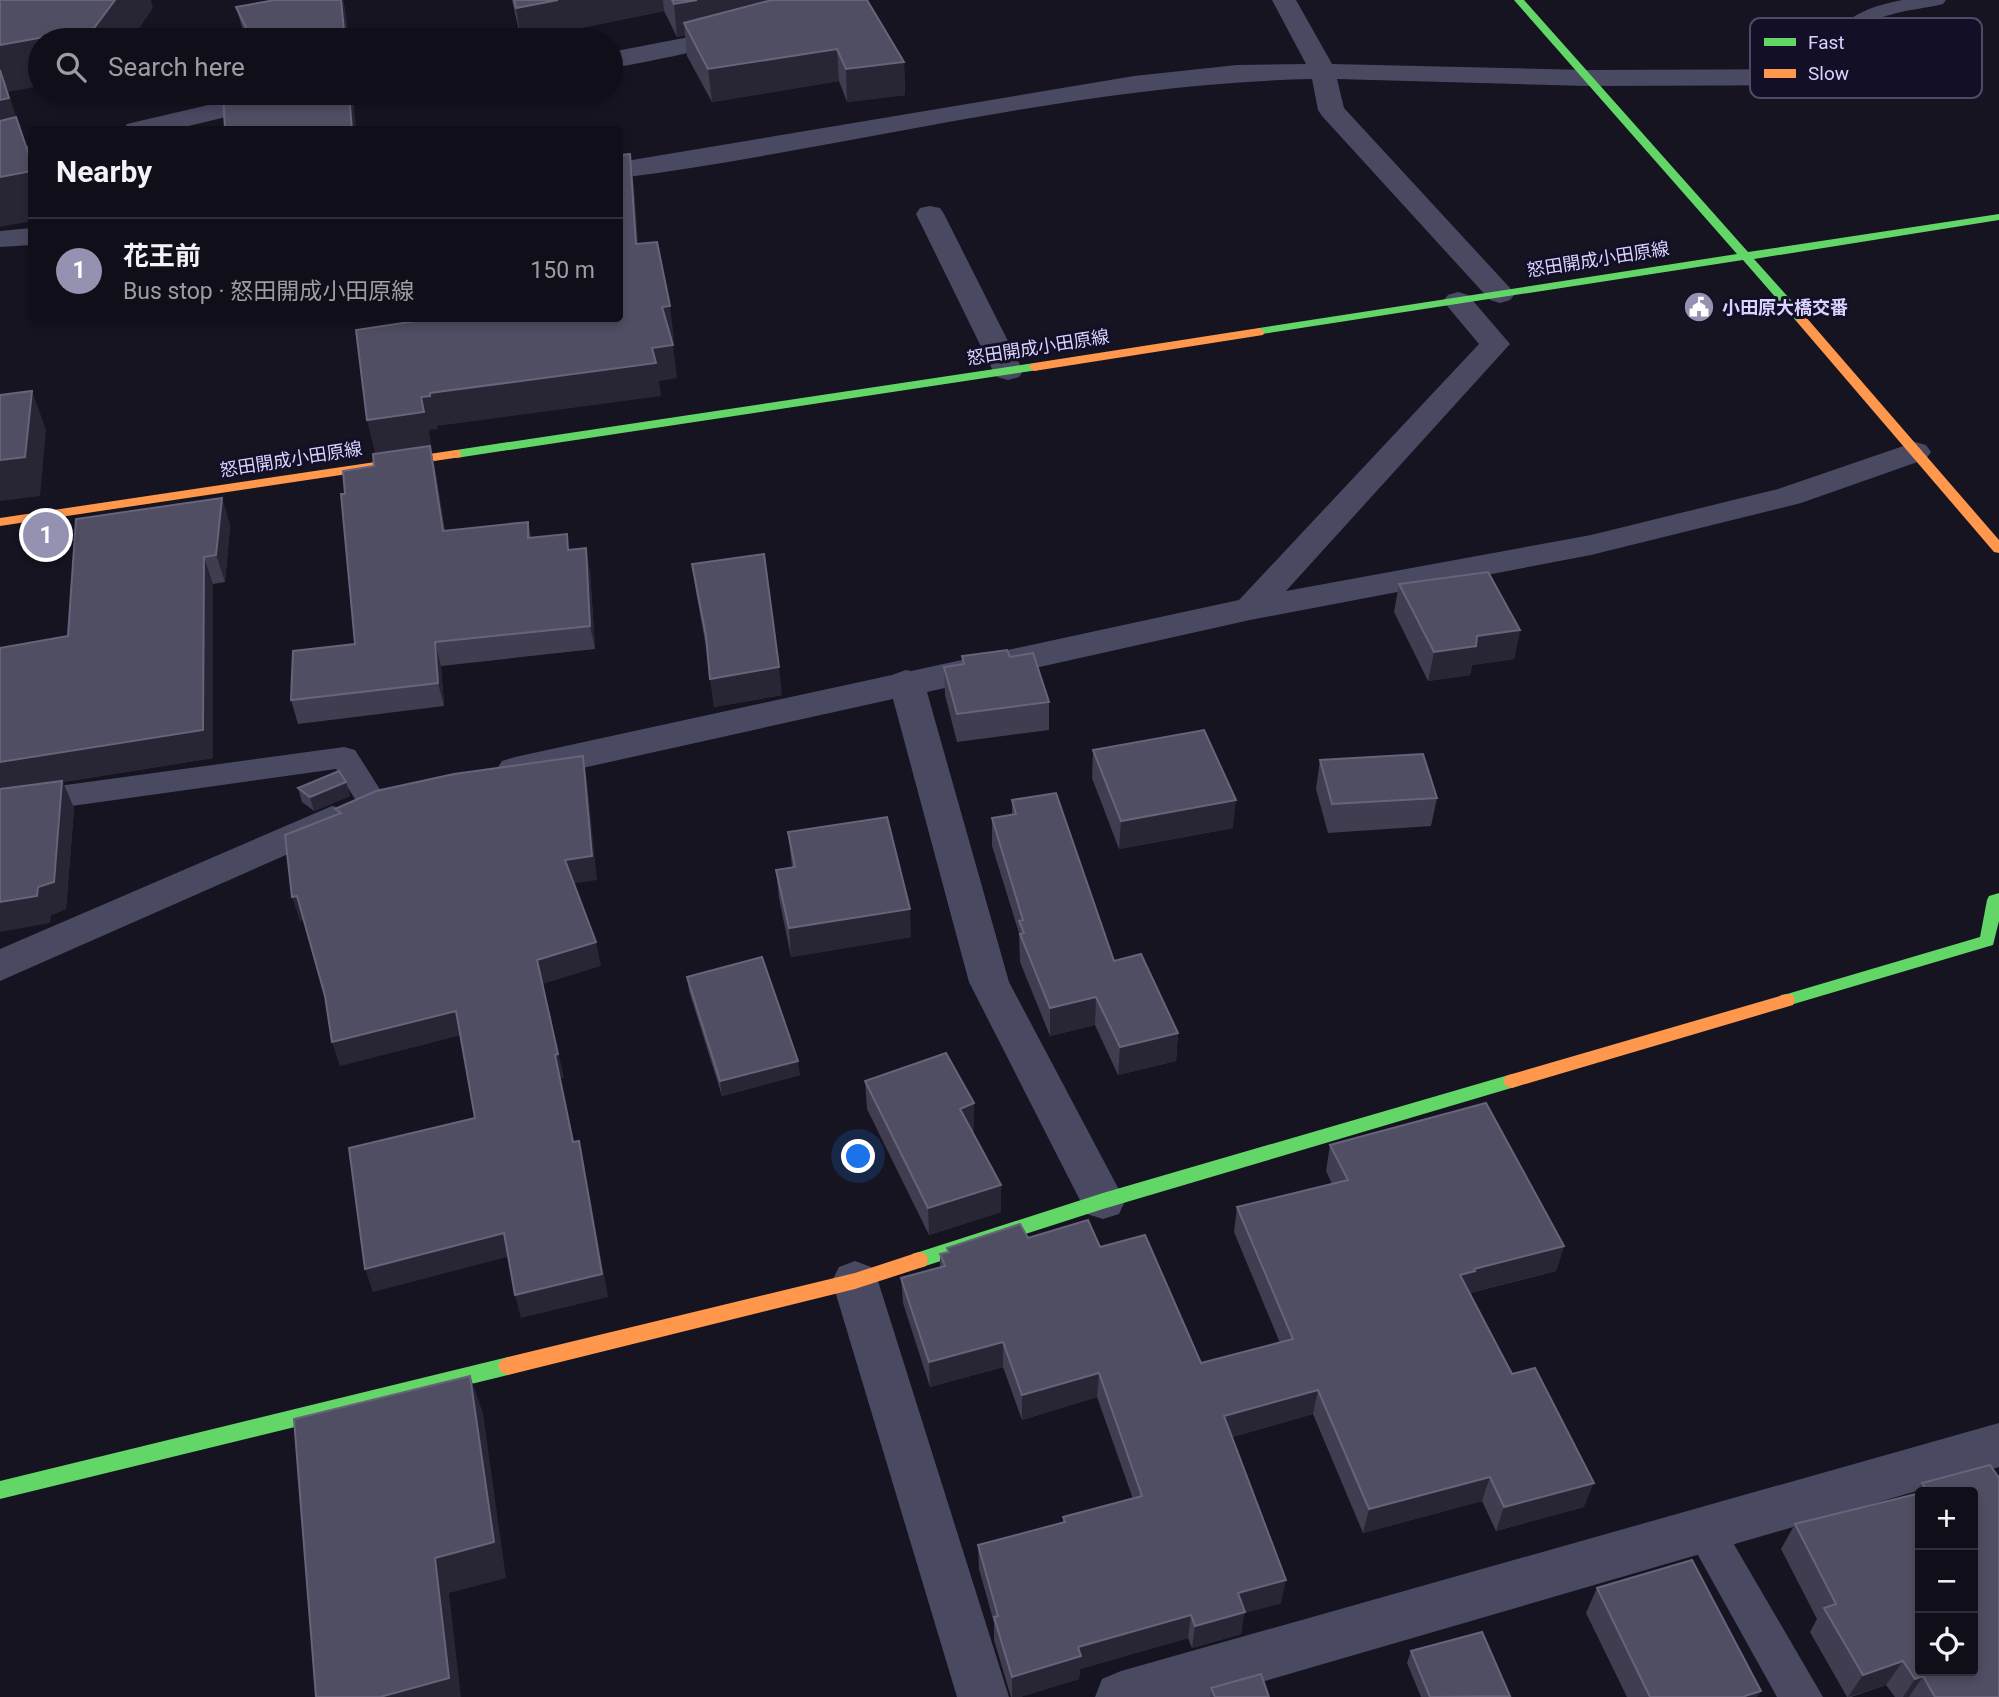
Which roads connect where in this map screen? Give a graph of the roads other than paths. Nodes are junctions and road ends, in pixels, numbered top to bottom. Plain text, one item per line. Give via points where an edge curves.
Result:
1 (834, 0) edge
2 (1284, 0) edge
3 (1519, 0) edge
4 (1936, 0) edge
5 (1863, 18) edge
6 (623, 59) edge
7 (1323, 71) junction
8 (1750, 77) edge
9 (1588, 78) junction
10 (242, 105) edge
11 (153, 126) edge
12 (28, 154) edge
13 (0, 160) edge
14 (623, 169) edge
15 (930, 214) dead end
16 (1999, 217) edge
17 (28, 236) edge
18 (0, 239) edge
19 (1745, 255) junction
20 (1500, 294) junction
21 (1458, 301) junction
22 (1008, 371) junction
23 (1915, 452) junction
24 (0, 522) edge
25 (1999, 549) edge
26 (1250, 609) junction
27 (906, 682) junction
28 (479, 778) edge
29 (386, 799) joint
30 (0, 805) edge
31 (1999, 899) edge
32 (1993, 949) edge
33 (0, 966) edge
34 (1103, 1201) junction
35 (855, 1281) junction
36 (1999, 1446) edge
37 (0, 1490) edge
38 (1704, 1530) junction
39 (983, 1697) edge
40 (1121, 1697) edge
41 (1801, 1697) edge

1 - 6 street via 712,41
2 - 7 street
3 - 9 main road
4 - 5 lane via 1883,8
7 - 9 street
7 - 14 street via 1237,73 1134,84
7 - 20 street via 1331,110
8 - 9 street
9 - 19 main road
10 - 11 street
12 - 13 street
15 - 22 street
16 - 19 main road, 怒田開成小田原線
17 - 18 street
19 - 20 main road, 怒田開成小田原線
19 - 23 main road
20 - 21 main road, 怒田開成小田原線
21 - 22 main road, 怒田開成小田原線
21 - 26 street via 1495,344
22 - 24 main road, 怒田開成小田原線
23 - 25 main road
23 - 26 street via 1789,496 1591,545
26 - 27 street
27 - 28 street
27 - 34 street via 989,982
29 - 30 lane via 344,757
29 - 33 street
31 - 32 main road via 1995,900
32 - 34 main road
34 - 35 main road
35 - 37 main road
35 - 39 street
36 - 38 street
38 - 40 street
38 - 41 lane

